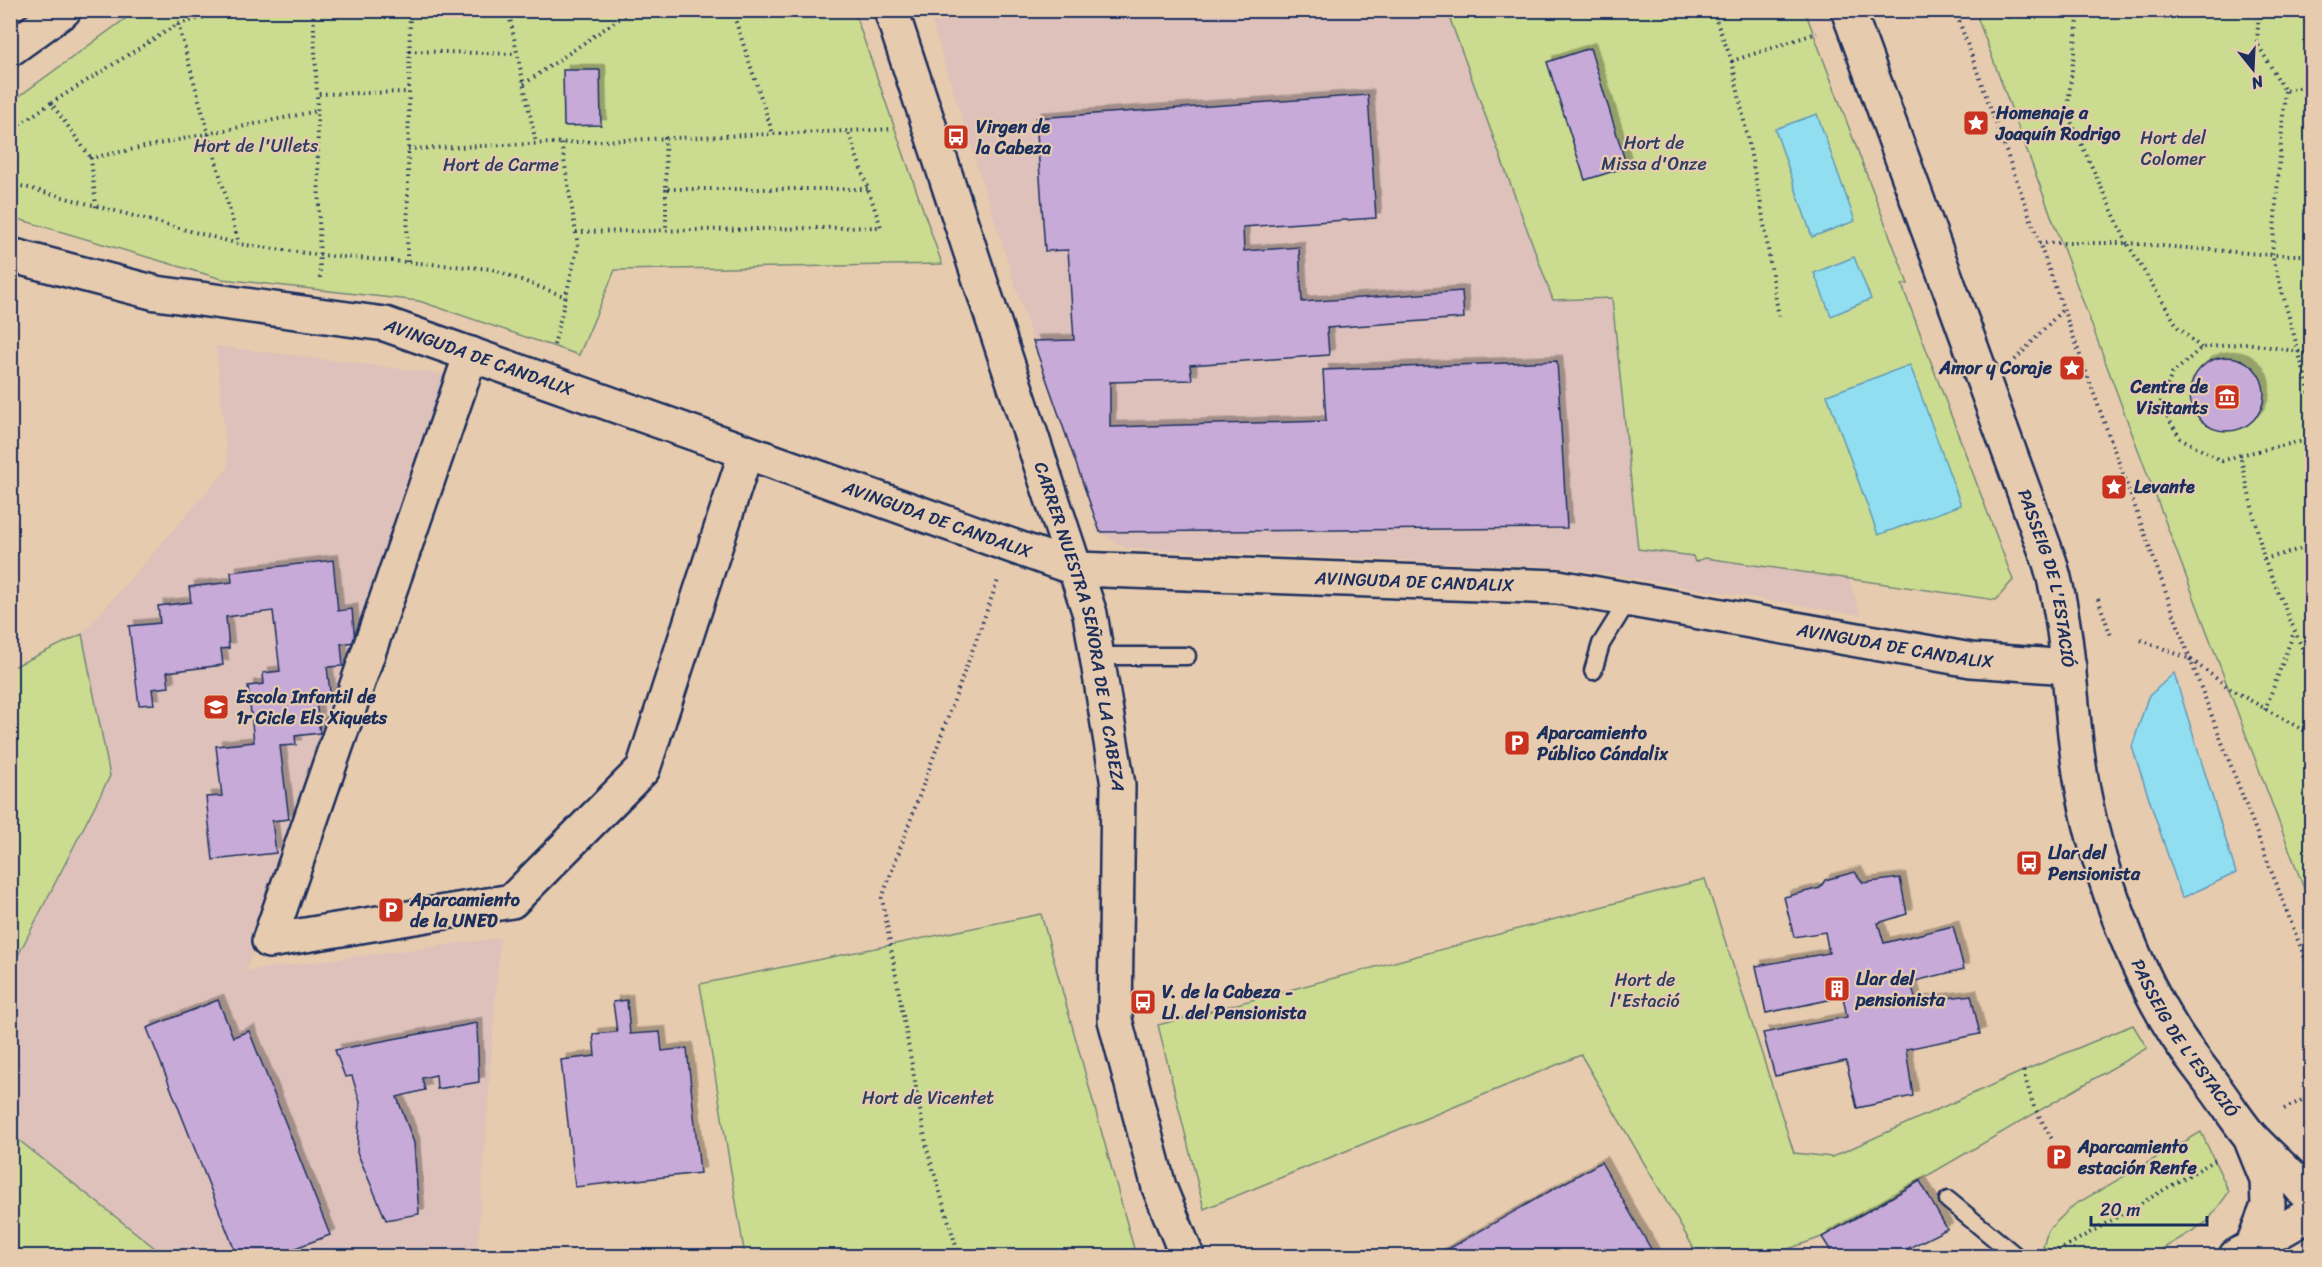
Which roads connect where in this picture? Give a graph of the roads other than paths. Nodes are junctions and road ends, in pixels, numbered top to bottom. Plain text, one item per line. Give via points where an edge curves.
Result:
1 (64, 10) edge
2 (891, 10) edge
3 (1848, 10) edge
4 (10, 49) edge
5 (10, 255) edge
6 (471, 354) junction
7 (746, 452) junction
8 (1077, 569) junction
9 (1629, 599) junction
10 (1099, 656) junction
11 (1187, 656) dead end
12 (2069, 667) junction
13 (1593, 671) dead end
14 (2250, 1135) junction
15 (1948, 1200) dead end
16 (2312, 1202) edge
17 (2312, 1213) edge
18 (2244, 1252) edge
19 (1187, 1257) edge
20 (2016, 1257) edge

1 - 4 main road
2 - 8 main road, CARRER NUESTRA SEÑORA DE LA CABEZA
3 - 12 main road, PASSEIG DE L'ESTACIÓ via 2050,563 2061,598
5 - 6 main road, AVINGUDA DE CANDALIX via 156,293 385,324
6 - 7 main road, AVINGUDA DE CANDALIX
6 - 7 main road via 269,941 512,901 643,769
7 - 8 main road, AVINGUDA DE CANDALIX
8 - 9 main road, AVINGUDA DE CANDALIX via 1558,587
8 - 10 main road, CARRER NUESTRA SEÑORA DE LA CABEZA
9 - 12 main road, AVINGUDA DE CANDALIX via 1971,660
9 - 13 lane via 1601,644
10 - 11 lane
10 - 19 main road, CARRER NUESTRA SEÑORA DE LA CABEZA via 1118,785 1115,1020 1158,1187
12 - 14 main road, PASSEIG DE L'ESTACIÓ via 2077,753 2094,837 2122,925 2175,1033
14 - 16 main road, PASSEIG DE L'ESTACIÓ
14 - 18 main road, PASSEIG DE L'ESTACIÓ via 2267,1179 2268,1206
15 - 20 lane
17 - 18 main road

